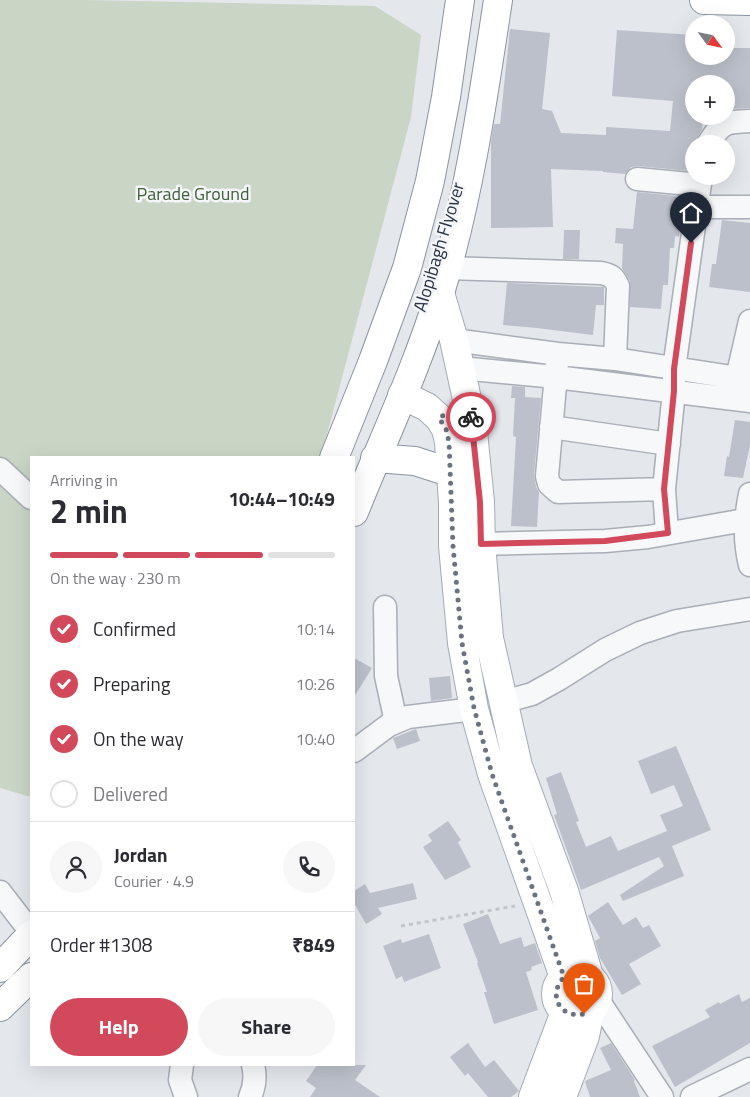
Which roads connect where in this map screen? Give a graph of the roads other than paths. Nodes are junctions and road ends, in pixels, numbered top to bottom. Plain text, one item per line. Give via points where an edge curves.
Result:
1 (460, 0) edge
2 (474, 0) edge
3 (489, 0) edge
4 (498, 0) edge
5 (704, 0) edge
6 (750, 0) edge
7 (750, 121) edge
8 (714, 135) edge
9 (637, 179) dead end
10 (685, 181) edge
11 (699, 185) edge
12 (696, 207) junction
13 (750, 207) edge
14 (443, 280) junction
15 (750, 321) edge
16 (454, 340) junction
17 (558, 354) junction
18 (615, 359) junction
19 (460, 368) junction
20 (674, 369) junction
21 (556, 377) junction
22 (744, 379) edge
23 (674, 391) junction
24 (402, 395) junction
25 (467, 401) junction
26 (750, 401) edge
27 (439, 418) junction
28 (552, 427) junction
29 (669, 444) junction
30 (335, 456) edge
31 (349, 456) edge
32 (375, 458) junction
33 (0, 469) edge
34 (452, 473) junction
35 (355, 482) edge
36 (664, 489) junction
37 (750, 494) edge
38 (30, 497) edge
39 (355, 509) edge
40 (745, 520) junction
41 (668, 533) junction
42 (481, 544) junction
43 (750, 565) edge
44 (385, 608) dead end
45 (750, 609) edge
46 (503, 702) junction
47 (474, 708) junction
48 (396, 722) junction
49 (355, 750) edge
50 (546, 843) junction
51 (520, 853) junction
52 (0, 892) edge
53 (30, 932) edge
54 (30, 934) edge
55 (4, 963) edge
56 (30, 976) edge
57 (30, 978) edge
58 (581, 995) junction
59 (0, 1007) edge
60 (182, 1066) edge
61 (253, 1066) edge
62 (750, 1069) edge
63 (186, 1097) edge
64 (250, 1097) edge
65 (533, 1097) edge
66 (562, 1097) edge
67 (662, 1097) edge
68 (692, 1097) edge

1 - 30 main road via 430,181 410,258
2 - 31 main road, Alopibagh Flyover via 451,147 436,213 413,291
3 - 35 main road, Alopibagh Flyover via 453,215 422,308
4 - 14 main road via 470,172
5 - 6 main road
7 - 8 street via 728,122
9 - 10 street
11 - 12 street
12 - 13 street
12 - 20 street
14 - 16 main road
14 - 18 street via 610,275 618,286
14 - 24 main road
15 - 22 street
16 - 17 street
16 - 19 main road
17 - 18 street
17 - 21 street
18 - 20 street
19 - 21 street
19 - 25 main road
20 - 22 street
20 - 23 street
21 - 23 street
21 - 28 street
23 - 26 street
23 - 29 street
24 - 27 main road
24 - 32 main road
25 - 27 main road
25 - 42 main road via 480,502
27 - 34 main road via 446,429
28 - 29 street
28 - 36 street via 547,476 549,484 558,492
29 - 36 street
32 - 34 main road via 415,460
32 - 39 main road
33 - 38 street
34 - 47 main road via 453,546 462,643
36 - 41 street
37 - 40 street
40 - 41 street
40 - 43 street
41 - 42 street via 605,541
42 - 46 main road via 489,638
44 - 48 street via 386,676
45 - 46 street via 676,620 640,633 605,650 560,680 532,694
46 - 50 main road via 518,766
47 - 48 street via 408,717
47 - 51 main road via 492,774
48 - 49 street
50 - 51 main road
50 - 58 main road via 564,891
51 - 58 main road via 538,902
52 - 53 street
54 - 55 main road
55 - 56 main road
57 - 59 main road
58 - 65 main road
58 - 66 main road via 585,1036
58 - 67 street
60 - 63 street via 180,1080
61 - 64 street via 254,1085
62 - 68 street

